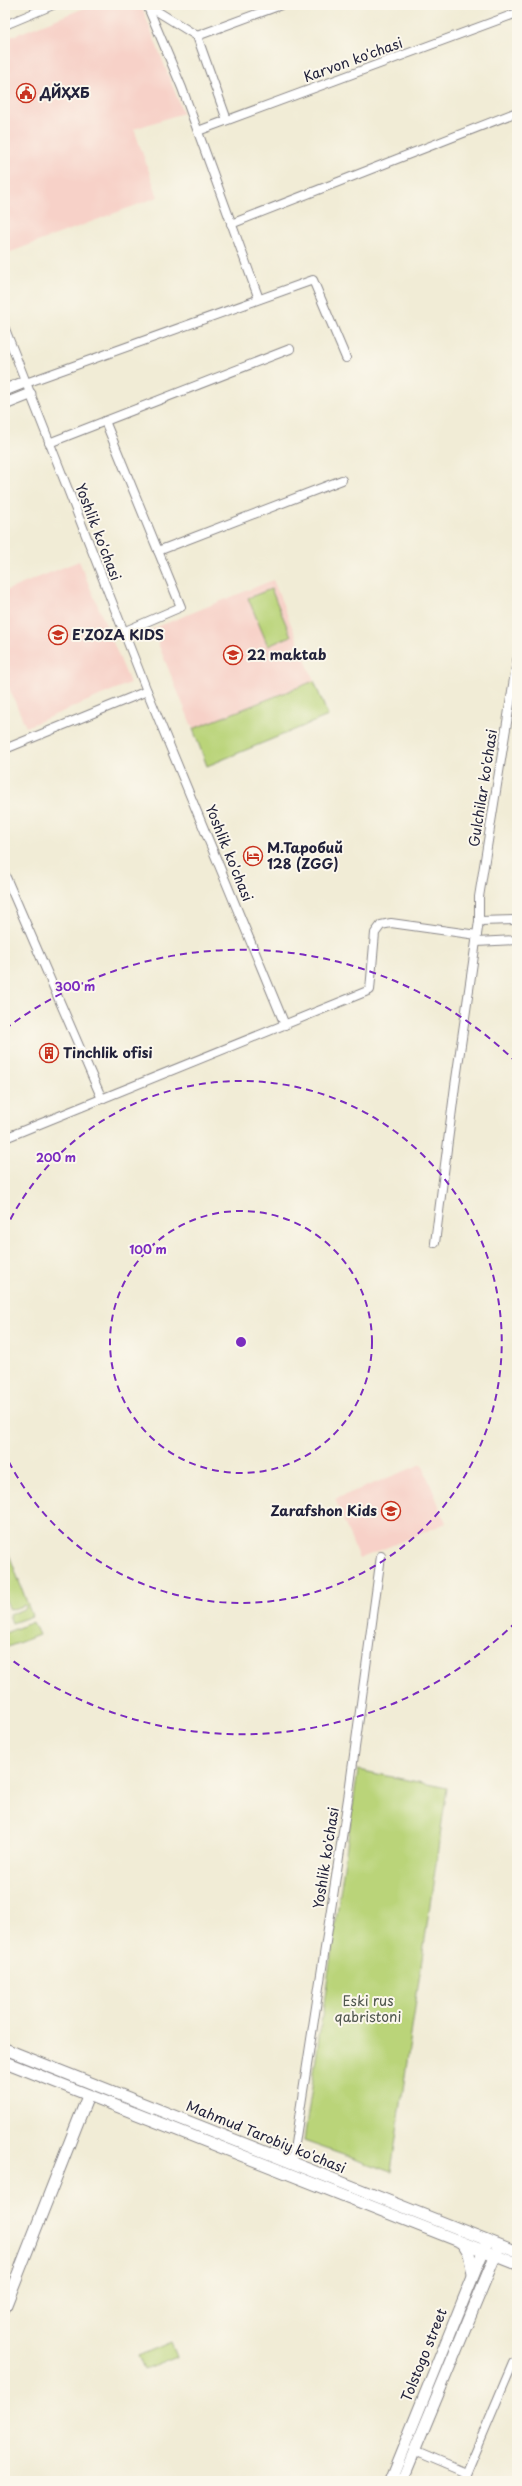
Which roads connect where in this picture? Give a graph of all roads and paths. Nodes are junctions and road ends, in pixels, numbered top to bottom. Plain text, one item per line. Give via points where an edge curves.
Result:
1 (52, 5) edge
2 (147, 5) edge
3 (281, 5) edge
4 (517, 13) edge
5 (5, 24) edge
6 (197, 36) junction
7 (517, 112) edge
8 (227, 120) junction
9 (198, 131) junction
10 (231, 224) junction
11 (259, 300) junction
12 (5, 328) edge
13 (290, 349) dead end
14 (346, 358) dead end
15 (27, 386) junction
16 (5, 390) edge
17 (5, 404) edge
18 (105, 421) junction
19 (49, 443) junction
20 (342, 480) dead end
21 (158, 551) junction
22 (123, 632) junction
23 (517, 660) edge
24 (515, 685) edge
25 (147, 691) junction
26 (5, 750) edge
27 (5, 875) edge
28 (517, 920) edge
29 (479, 921) junction
30 (476, 938) junction
31 (517, 940) edge
32 (286, 1025) junction
33 (102, 1099) junction
34 (5, 1138) edge
35 (435, 1243) dead end
36 (381, 1556) dead end
37 (5, 2049) edge
38 (5, 2062) edge
39 (88, 2096) junction
40 (292, 2163) junction
41 (488, 2240) junction
42 (463, 2243) junction
43 (500, 2245) junction
44 (483, 2251) junction
45 (517, 2252) edge
46 (496, 2256) junction
47 (515, 2264) edge
48 (473, 2274) junction
49 (486, 2277) junction
50 (5, 2307) edge
51 (517, 2361) edge
52 (414, 2451) junction
53 (465, 2477) edge
54 (390, 2481) edge
55 (402, 2481) edge

1 - 5 street
2 - 6 street
2 - 9 street
3 - 6 street
4 - 8 street, Karvon ko'chasi
6 - 8 street
7 - 10 street
8 - 9 street, Karvon ko'chasi
9 - 10 street
10 - 11 street
11 - 14 street via 313,280
11 - 15 street
12 - 15 street, Yoshlik ko'chasi
13 - 18 street
15 - 16 main road
15 - 17 main road
15 - 19 street, Yoshlik ko'chasi
18 - 19 street
18 - 21 street
19 - 22 street, Yoshlik ko'chasi
20 - 21 street
21 - 22 street via 181,608
22 - 25 street, Yoshlik ko'chasi
23 - 24 street, Gulchilar ko'chasi
24 - 29 street, Gulchilar ko'chasi via 479,897
25 - 26 street
25 - 32 street, Yoshlik ko'chasi
27 - 33 street
28 - 29 street
29 - 30 street, Gulchilar ko'chasi
30 - 31 street
30 - 32 street via 391,923 381,925 375,932 370,990
30 - 35 street, Gulchilar ko'chasi via 454,1086
32 - 33 street
33 - 34 street
36 - 40 street, Yoshlik ko'chasi via 349,1792
37 - 40 main road, Mahmud Tarobiy ko'chasi
38 - 39 main road, Mahmud Tarobiy ko'chasi
39 - 42 main road, Mahmud Tarobiy ko'chasi
39 - 50 main road
40 - 41 main road, Mahmud Tarobiy ko'chasi
41 - 43 main road, Mahmud Tarobiy ko'chasi
41 - 44 main road, Tolstogo street
42 - 44 main road, Mahmud Tarobiy ko'chasi
42 - 48 main road via 469,2252
43 - 45 main road, Mahmud Tarobiy ko'chasi
43 - 46 main road, Tolstogo street
44 - 46 main road, Mahmud Tarobiy ko'chasi
44 - 48 main road, Tolstogo street
46 - 47 main road, Mahmud Tarobiy ko'chasi
46 - 49 main road, Tolstogo street
47 - 49 main road via 495,2268
48 - 54 main road, Tolstogo street
49 - 52 main road, Tolstogo street
51 - 53 street via 513,2363
52 - 53 street
52 - 55 main road, Tolstogo street

